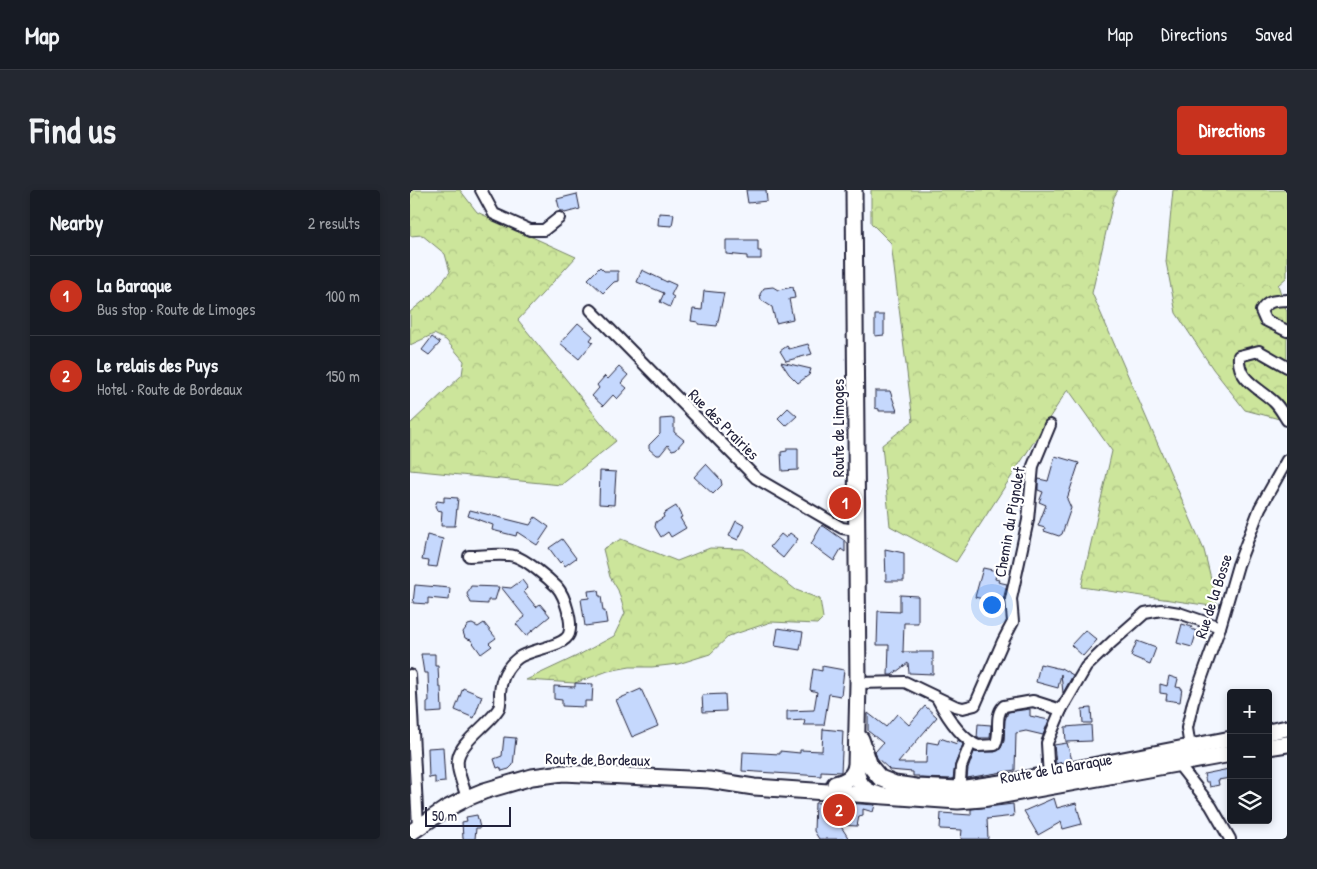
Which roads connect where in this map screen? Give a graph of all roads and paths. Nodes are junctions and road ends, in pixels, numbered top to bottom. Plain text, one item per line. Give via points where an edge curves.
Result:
1 (481, 190) edge
2 (854, 190) edge
3 (559, 218) dead end
4 (1287, 300) edge
5 (591, 310) dead end
6 (1287, 331) edge
7 (1287, 367) edge
8 (1287, 420) edge
9 (1050, 425) dead end
10 (1287, 460) edge
11 (856, 530) junction
12 (468, 556) dead end
13 (1220, 627) junction
14 (410, 675) edge
15 (858, 683) junction
16 (937, 698) junction
17 (1061, 710) junction
18 (1287, 728) edge
19 (1272, 731) edge
20 (1227, 740) edge
21 (972, 742) junction
22 (1287, 744) edge
23 (1272, 746) edge
24 (1190, 747) junction
25 (1166, 751) junction
26 (1227, 755) edge
27 (1180, 764) junction
28 (863, 766) junction
29 (710, 780) junction
30 (1049, 781) junction
31 (835, 784) junction
32 (862, 787) junction
33 (959, 795) junction
34 (886, 796) junction
35 (467, 798) junction
36 (414, 830) edge
37 (1230, 839) edge

1 - 3 street via 494,214 530,230 544,230
2 - 11 main road, Route de Limoges
4 - 6 street via 1271,301 1261,312 1265,320
5 - 11 street, Rue des Prairies via 756,478 842,528
7 - 8 street via 1259,351 1239,356 1238,367 1274,402
9 - 16 street, Chemin du Pignolet via 1033,466 1028,520 1011,599 1013,622 975,704 963,708
10 - 13 street, Rue de la Bosse via 1257,516 1238,565
11 - 15 main road, Route de Limoges
12 - 35 street via 514,556 525,561 565,599 570,626 564,641 521,656 504,674 500,706 464,744 458,756 458,769
13 - 17 street via 1179,613 1161,610 1145,613 1086,667
13 - 24 street, Rue de la Bosse via 1187,728
14 - 36 street
15 - 16 street, Chemin du Pignolet via 904,682
15 - 28 main road, Route de Limoges via 857,726 865,756
16 - 21 street via 944,712
17 - 21 street via 1033,702 1008,704 999,711 995,745 978,746
17 - 30 street via 1047,743
18 - 19 main road
20 - 24 main road, Route de la Baraque
21 - 33 street via 961,767
22 - 23 main road
24 - 25 main road, Route de la Baraque
25 - 27 street
25 - 30 main road, Route de la Baraque via 1108,763 1092,772
26 - 27 main road, Route de la Baraque
27 - 30 main road, Route de la Baraque
27 - 37 street
28 - 31 main road via 844,782
28 - 32 main road via 868,777
28 - 33 main road via 895,784
29 - 31 main road, Route de Bordeaux via 755,778
29 - 32 main road via 849,789
29 - 34 main road, Route de Bordeaux via 754,788
29 - 35 main road, Route de Bordeaux via 556,774 515,781
30 - 33 main road, Route de la Baraque via 982,799
31 - 32 main road, Route de Bordeaux
32 - 33 main road, Route de la Baraque
32 - 34 main road
33 - 34 main road, Route de la Baraque
35 - 36 main road, Route de Bordeaux

